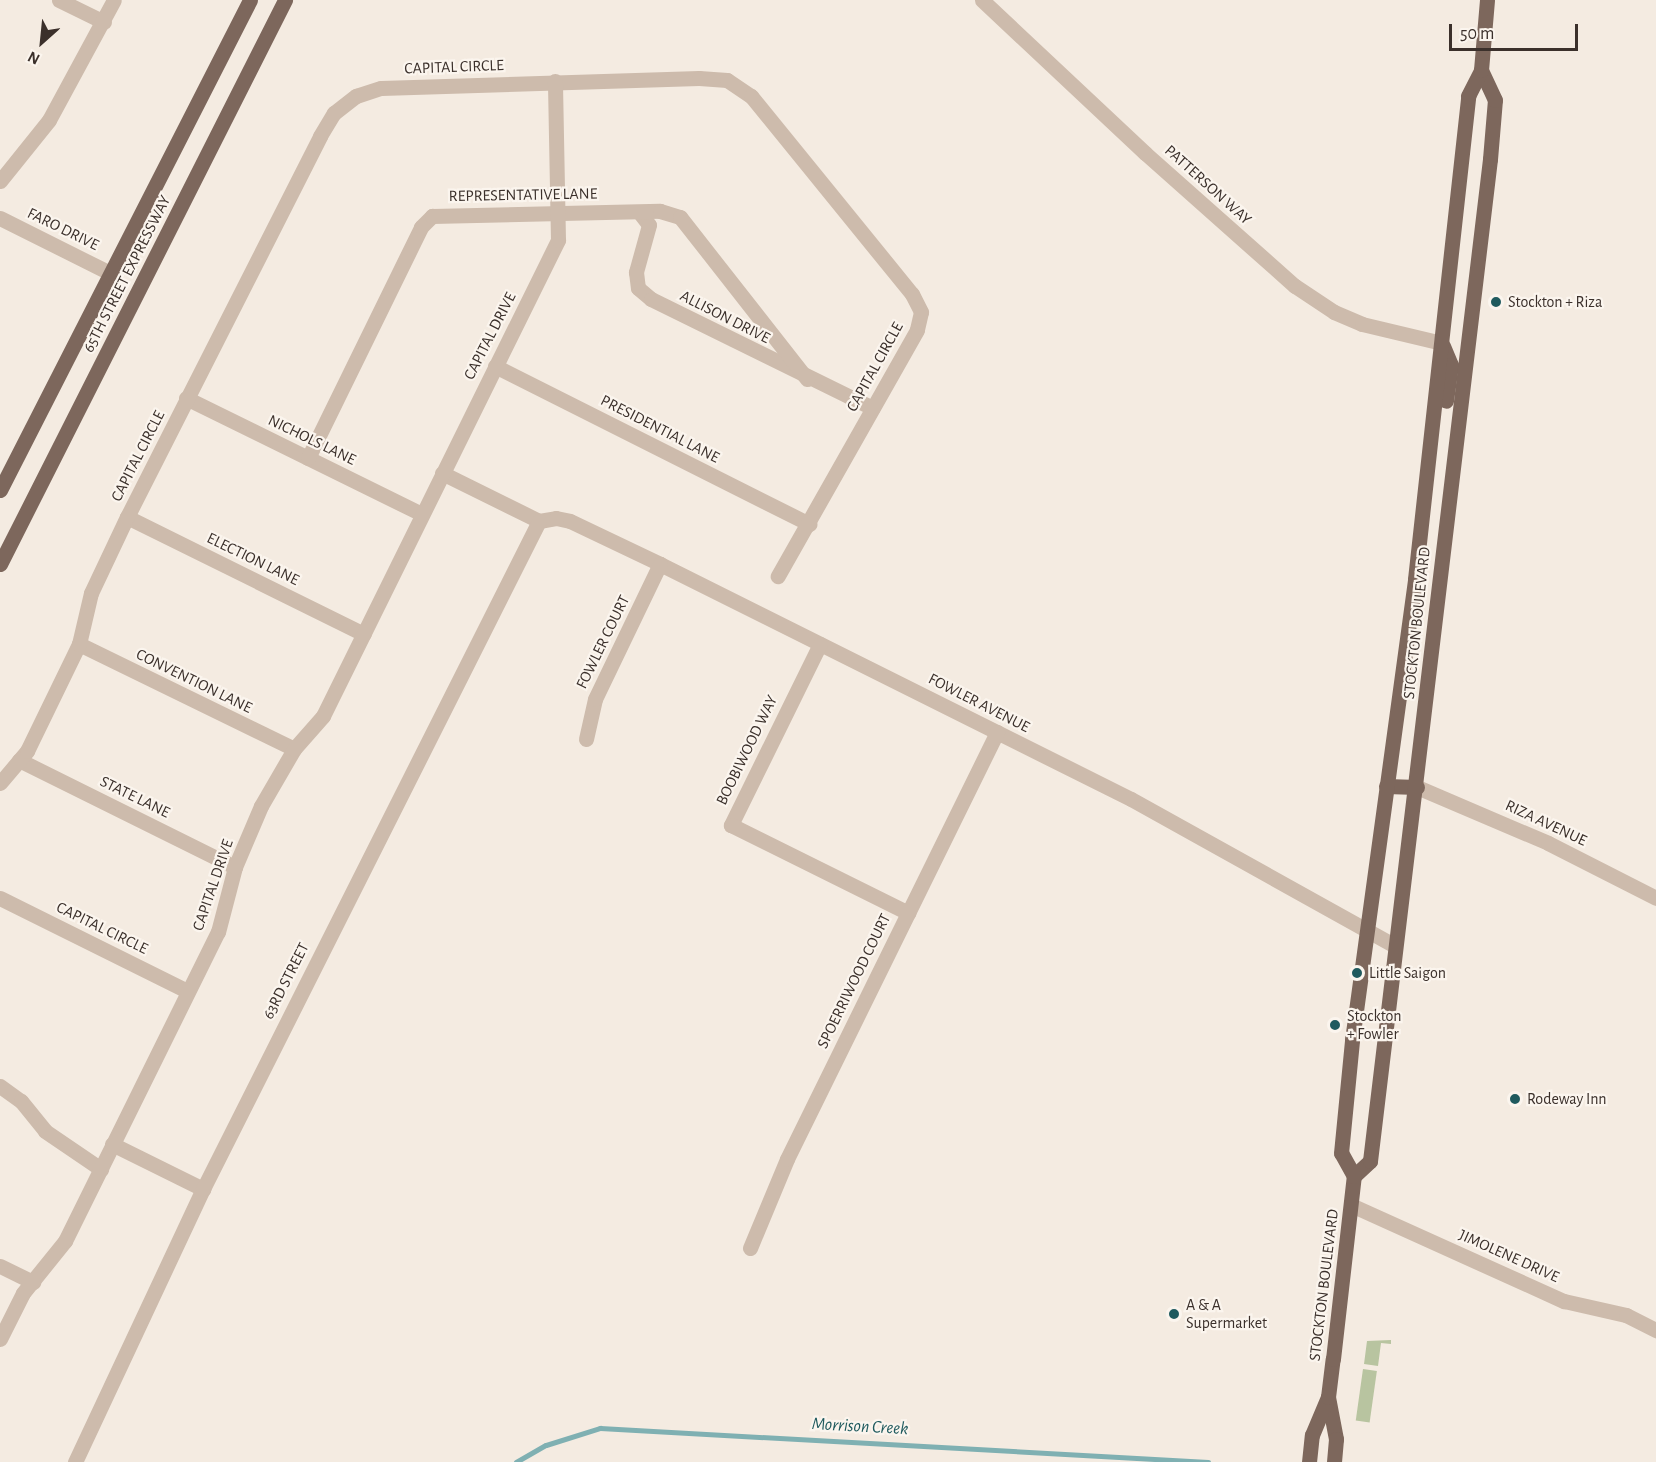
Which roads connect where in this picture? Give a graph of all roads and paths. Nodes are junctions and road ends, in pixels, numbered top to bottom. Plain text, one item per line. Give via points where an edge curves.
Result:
1 (59, 0) edge
2 (114, 0) edge
3 (250, 0) edge
4 (285, 0) edge
5 (982, 0) edge
6 (1487, 0) edge
7 (104, 22) junction
8 (1481, 70) junction
9 (555, 81) junction
10 (0, 181) edge
11 (639, 212) junction
12 (555, 213) junction
13 (0, 218) edge
14 (110, 273) junction
15 (1442, 343) junction
16 (495, 366) junction
17 (807, 379) junction
18 (186, 398) junction
19 (873, 408) junction
20 (308, 458) junction
21 (442, 473) junction
22 (0, 490) edge
23 (1449, 493) junction
24 (422, 514) junction
25 (127, 517) junction
26 (539, 521) junction
27 (809, 524) junction
28 (0, 564) edge
29 (660, 564) junction
30 (778, 576) dead end
31 (364, 634) junction
32 (79, 644) junction
33 (820, 644) junction
34 (997, 732) junction
35 (586, 739) dead end
36 (294, 749) junction
37 (19, 760) junction
38 (0, 783) edge
39 (1386, 786) junction
40 (1417, 788) junction
41 (235, 867) junction
42 (0, 898) edge
43 (1656, 898) edge
44 (908, 913) junction
45 (1365, 929) junction
46 (1393, 945) junction
47 (187, 991) junction
48 (0, 1086) edge
49 (112, 1144) junction
50 (101, 1169) junction
51 (1354, 1176) junction
52 (203, 1189) junction
53 (1351, 1205) junction
54 (750, 1248) dead end
55 (0, 1266) edge
56 (33, 1282) junction
57 (1656, 1330) edge
58 (0, 1339) edge
59 (1328, 1397) junction
60 (75, 1462) edge
61 (1309, 1462) edge
62 (1334, 1462) edge

1 - 7 street
2 - 7 street
3 - 14 main road, 65TH STREET EXPRESSWAY
4 - 28 main road, 65TH STREET EXPRESSWAY
5 - 15 street, PATTERSON WAY via 1295,286 1334,312 1362,324
6 - 8 main road, STOCKTON BOULEVARD
7 - 10 street via 49,120
8 - 15 main road, STOCKTON BOULEVARD via 1468,96
8 - 23 main road, STOCKTON BOULEVARD via 1495,100
9 - 12 street, CAPITAL DRIVE
9 - 18 street, CAPITAL CIRCLE via 381,88 356,96 334,113
9 - 19 street, CAPITAL CIRCLE via 728,80 751,96 912,294 921,312 917,330
11 - 12 street, REPRESENTATIVE LANE
11 - 17 street, REPRESENTATIVE LANE via 660,211 681,217
11 - 17 street, ALLISON DRIVE via 649,225 636,272 638,288 651,299
12 - 16 street, CAPITAL DRIVE via 558,240
12 - 20 street, REPRESENTATIVE LANE via 432,216 421,227
13 - 14 street, FARO DRIVE
14 - 22 main road, 65TH STREET EXPRESSWAY
15 - 23 main road via 1451,365 1436,472
15 - 39 main road, STOCKTON BOULEVARD
16 - 21 street, CAPITAL DRIVE
16 - 27 street, PRESIDENTIAL LANE
17 - 19 street, ALLISON DRIVE
18 - 20 street, NICHOLS LANE
18 - 25 street, CAPITAL CIRCLE
19 - 27 street, CAPITAL CIRCLE
20 - 24 street, NICHOLS LANE
21 - 24 street, CAPITAL DRIVE
21 - 26 street
23 - 40 main road, STOCKTON BOULEVARD
24 - 31 street, CAPITAL DRIVE
25 - 31 street, ELECTION LANE
25 - 32 street, CAPITAL CIRCLE via 91,593
26 - 29 street, FOWLER AVENUE via 570,521
26 - 52 street, 63RD STREET
27 - 30 street, CAPITAL CIRCLE
29 - 33 street, FOWLER AVENUE
29 - 35 street, FOWLER COURT via 595,699
31 - 36 street, CAPITAL DRIVE via 323,716
32 - 36 street, CONVENTION LANE
32 - 37 street, CAPITAL CIRCLE
33 - 34 street, FOWLER AVENUE
33 - 44 street, BOOBIWOOD WAY via 731,825
34 - 44 street, SPOERRIWOOD COURT
34 - 45 street, FOWLER AVENUE via 1131,799
36 - 41 street, CAPITAL DRIVE via 261,806
37 - 38 street, CAPITAL CIRCLE
37 - 41 street, STATE LANE
39 - 40 main road
39 - 45 main road, STOCKTON BOULEVARD
40 - 43 street, RIZA AVENUE via 1548,843
40 - 46 main road, STOCKTON BOULEVARD
41 - 47 street, CAPITAL DRIVE via 223,920
42 - 47 street, CAPITAL CIRCLE
44 - 54 street, SPOERRIWOOD COURT via 787,1159
45 - 46 street, FOWLER AVENUE
45 - 51 main road, STOCKTON BOULEVARD via 1341,1152
46 - 51 main road, STOCKTON BOULEVARD via 1370,1161
47 - 49 street, CAPITAL DRIVE
48 - 50 street via 21,1101 45,1131
49 - 50 street, CAPITAL DRIVE
49 - 52 street
50 - 56 street, CAPITAL DRIVE via 65,1241
51 - 53 main road, STOCKTON BOULEVARD
52 - 60 street, 63RD STREET
53 - 57 street, JIMOLENE DRIVE via 1564,1301 1626,1315
53 - 59 main road, STOCKTON BOULEVARD
55 - 56 street
56 - 58 street, CAPITAL DRIVE
59 - 61 main road, STOCKTON BOULEVARD via 1312,1435
59 - 62 main road, STOCKTON BOULEVARD via 1336,1439

